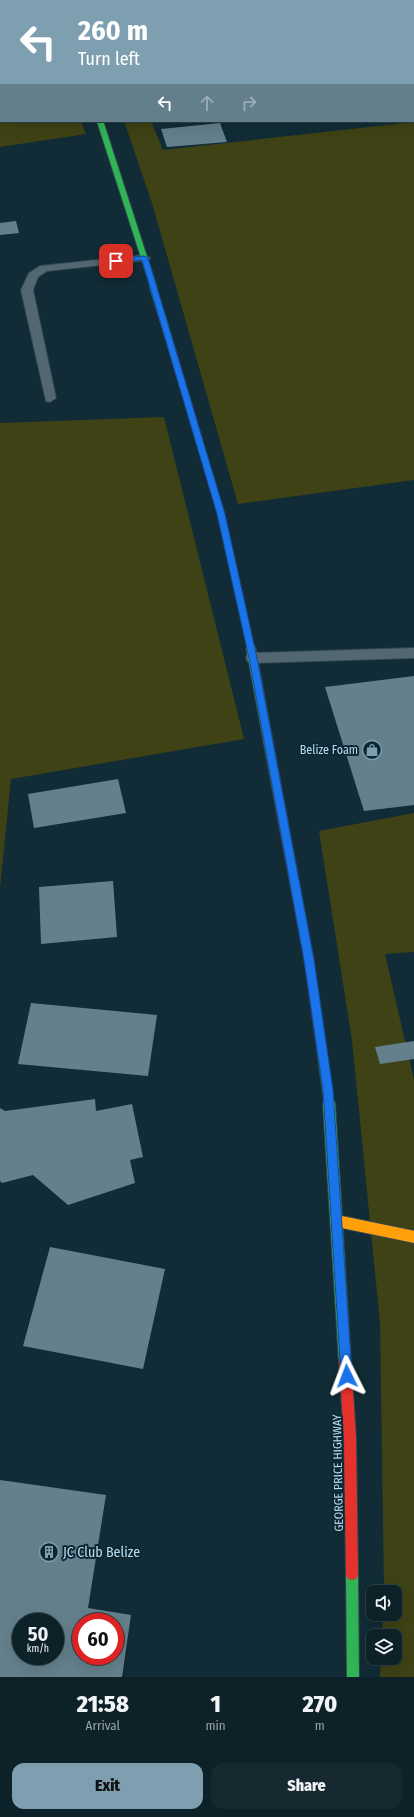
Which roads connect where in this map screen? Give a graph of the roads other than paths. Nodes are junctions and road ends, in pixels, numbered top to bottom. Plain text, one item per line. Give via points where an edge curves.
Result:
1 (100, 122) edge
2 (144, 258) junction
3 (50, 398) dead end
4 (414, 653) edge
5 (253, 658) junction
6 (337, 1221) junction
7 (414, 1237) edge
8 (353, 1677) edge

1 - 2 main road, GEORGE PRICE HIGHWAY
2 - 3 lane via 44,268 33,275 27,290
2 - 5 main road, GEORGE PRICE HIGHWAY via 221,514
4 - 5 lane
5 - 6 main road, GEORGE PRICE HIGHWAY via 309,960 328,1090
6 - 7 main road
6 - 8 main road, GEORGE PRICE HIGHWAY via 350,1438

